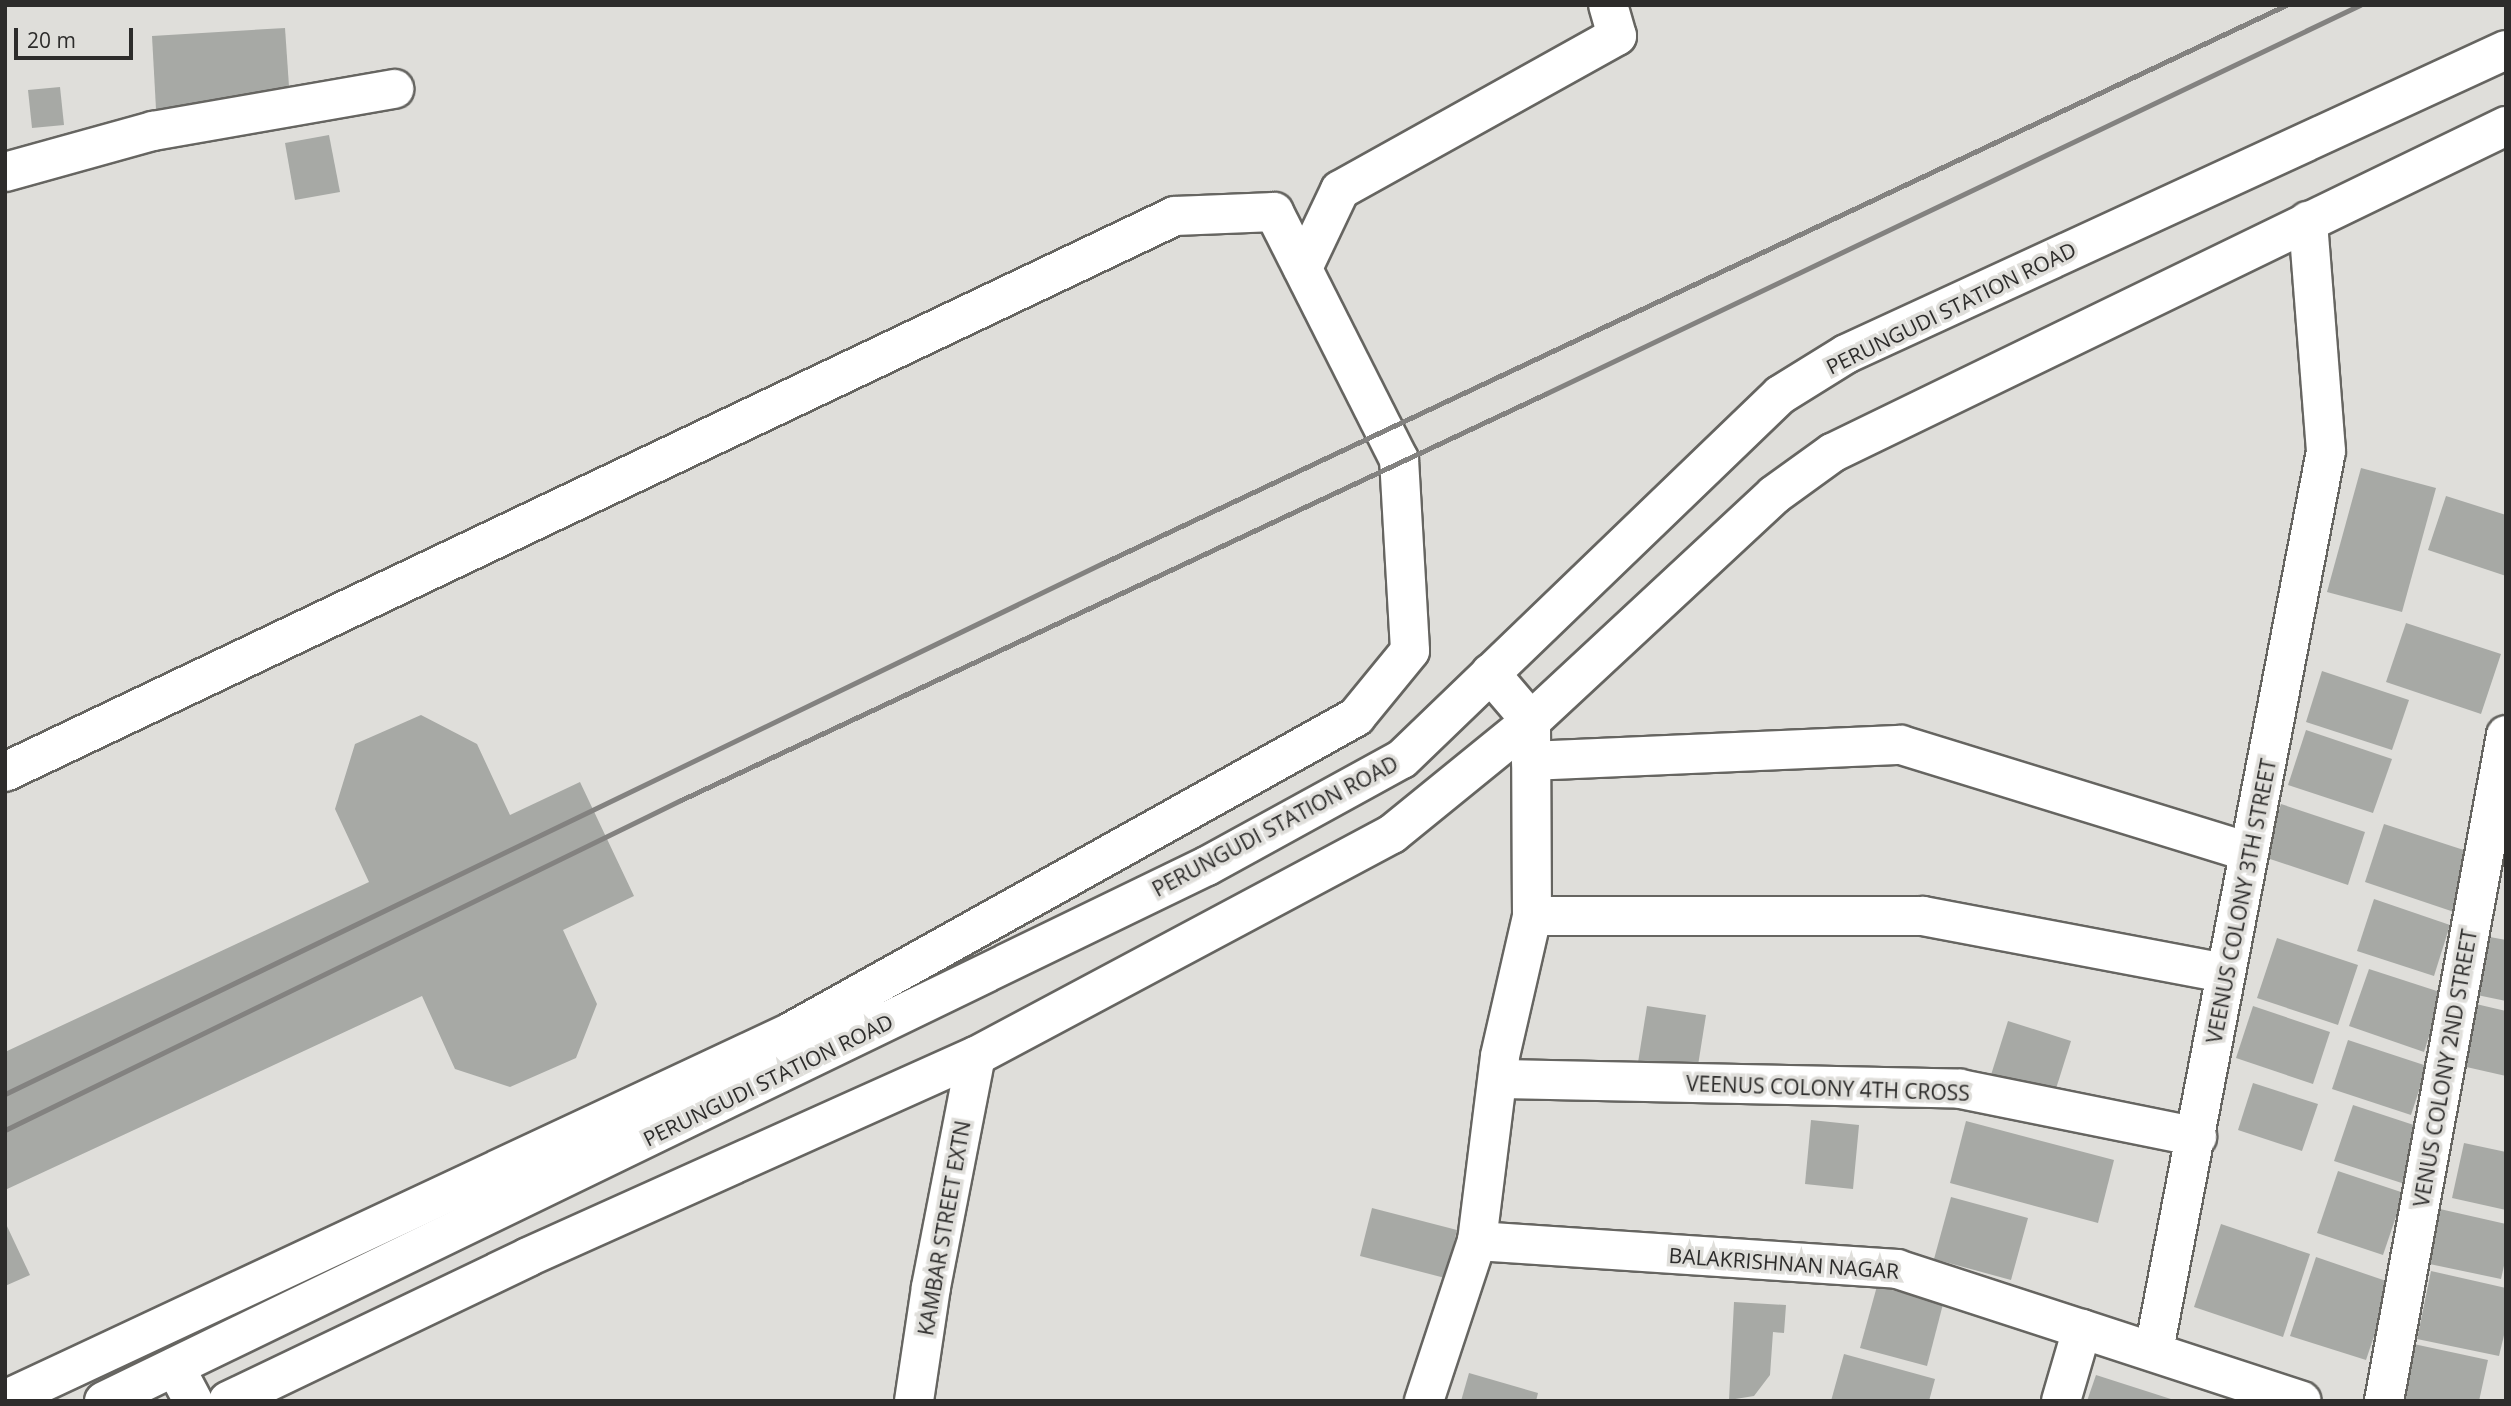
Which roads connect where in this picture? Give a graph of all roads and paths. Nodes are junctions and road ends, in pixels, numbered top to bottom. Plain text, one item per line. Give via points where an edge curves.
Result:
1 (1608, 5) edge
2 (2506, 50) edge
3 (394, 89) dead end
4 (2506, 126) edge
5 (5, 172) edge
6 (2308, 221) junction
7 (1303, 268) junction
8 (1490, 673) junction
9 (1356, 717) junction
10 (1531, 721) junction
11 (2506, 735) edge
12 (1402, 759) junction
13 (1531, 761) junction
14 (5, 772) edge
15 (2249, 852) junction
16 (1532, 916) junction
17 (2226, 973) junction
18 (976, 1056) junction
19 (1498, 1079) junction
20 (2197, 1137) junction
21 (1477, 1241) junction
22 (2082, 1329) junction
23 (2154, 1350) junction
24 (175, 1367) junction
25 (5, 1400) edge
26 (104, 1401) edge
27 (193, 1401) edge
28 (228, 1401) edge
29 (914, 1401) edge
30 (1424, 1401) edge
31 (2061, 1401) edge
32 (2302, 1401) edge
33 (2384, 1401) edge

1 - 7 street via 1617,36 1340,190
2 - 8 street, PERUNGUDI STATION ROAD via 1846,354 1780,395
3 - 5 street via 153,131
4 - 6 street
6 - 10 street via 1832,453 1774,495
6 - 15 street, VEENUS COLONY 3TH STREET via 2326,451
7 - 9 street via 1399,458 1410,651
7 - 14 street via 1274,212 1175,216
8 - 10 street
8 - 12 street, PERUNGUDI STATION ROAD
9 - 12 street
9 - 25 street via 789,1033
10 - 13 street
10 - 18 street via 1392,834
11 - 33 street, VENUS COLONY 2ND STREET
12 - 24 street, PERUNGUDI STATION ROAD via 1207,866
13 - 15 street via 1901,745
13 - 16 street
15 - 17 street, VEENUS COLONY 3TH STREET
16 - 17 street via 1923,916
16 - 19 street
17 - 20 street, VEENUS COLONY 3TH STREET
18 - 28 street via 528,1257
18 - 29 street, KAMBAR STREET EXTN
19 - 20 street, VEENUS COLONY 4TH CROSS via 1960,1089
19 - 21 street
20 - 23 street, VEENUS COLONY 3TH STREET
21 - 22 street, BALAKRISHNAN NAGAR via 1897,1269
21 - 30 street
22 - 23 street, BALAKRISHNAN NAGAR
22 - 31 street
23 - 32 street, BALAKRISHNAN NAGAR
24 - 26 street, PERUNGUDI STATION ROAD
24 - 27 street

